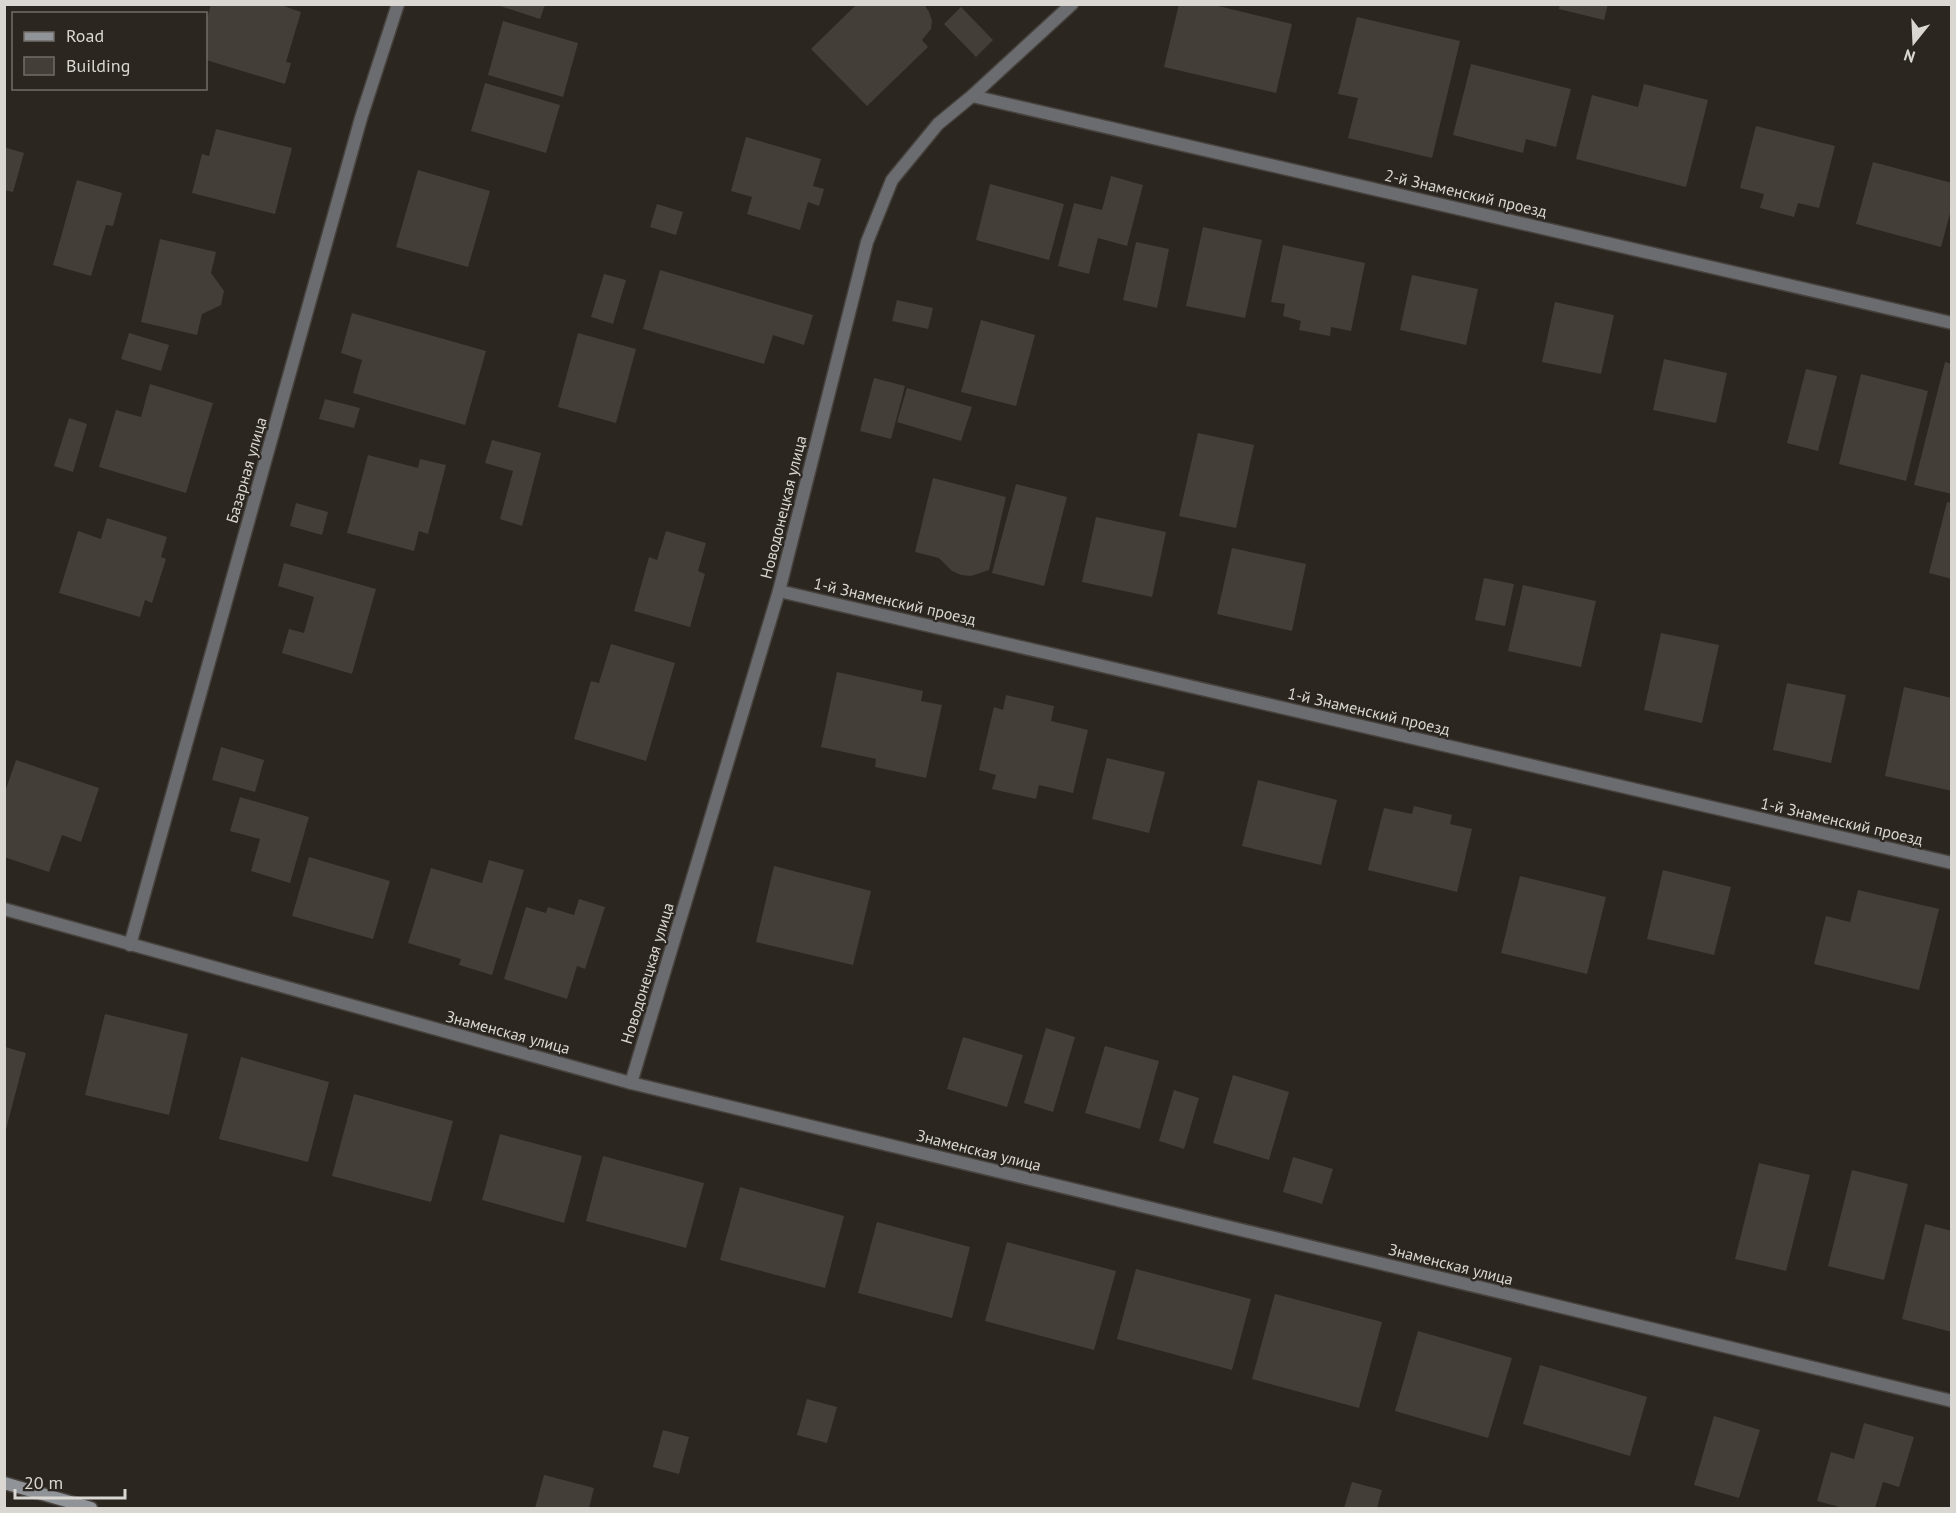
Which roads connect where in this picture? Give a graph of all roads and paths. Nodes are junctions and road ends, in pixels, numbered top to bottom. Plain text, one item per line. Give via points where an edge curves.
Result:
1 (398, 4) edge
2 (1072, 4) edge
3 (972, 96) junction
4 (1952, 322) edge
5 (778, 591) junction
6 (1952, 863) edge
7 (4, 909) edge
8 (130, 945) junction
9 (631, 1083) junction
10 (1952, 1401) edge
11 (4, 1483) edge
12 (91, 1509) edge

1 - 8 street, Базарная улица via 358,129
2 - 3 street, Новодонецкая улица
3 - 4 street, 2-й Знаменский проезд
3 - 5 street, Новодонецкая улица via 938,124 892,180 867,242
5 - 6 street, 1-й Знаменский проезд
5 - 9 street, Новодонецкая улица
7 - 8 street, Знаменская улица
8 - 9 street, Знаменская улица
9 - 10 street, Знаменская улица
11 - 12 street

